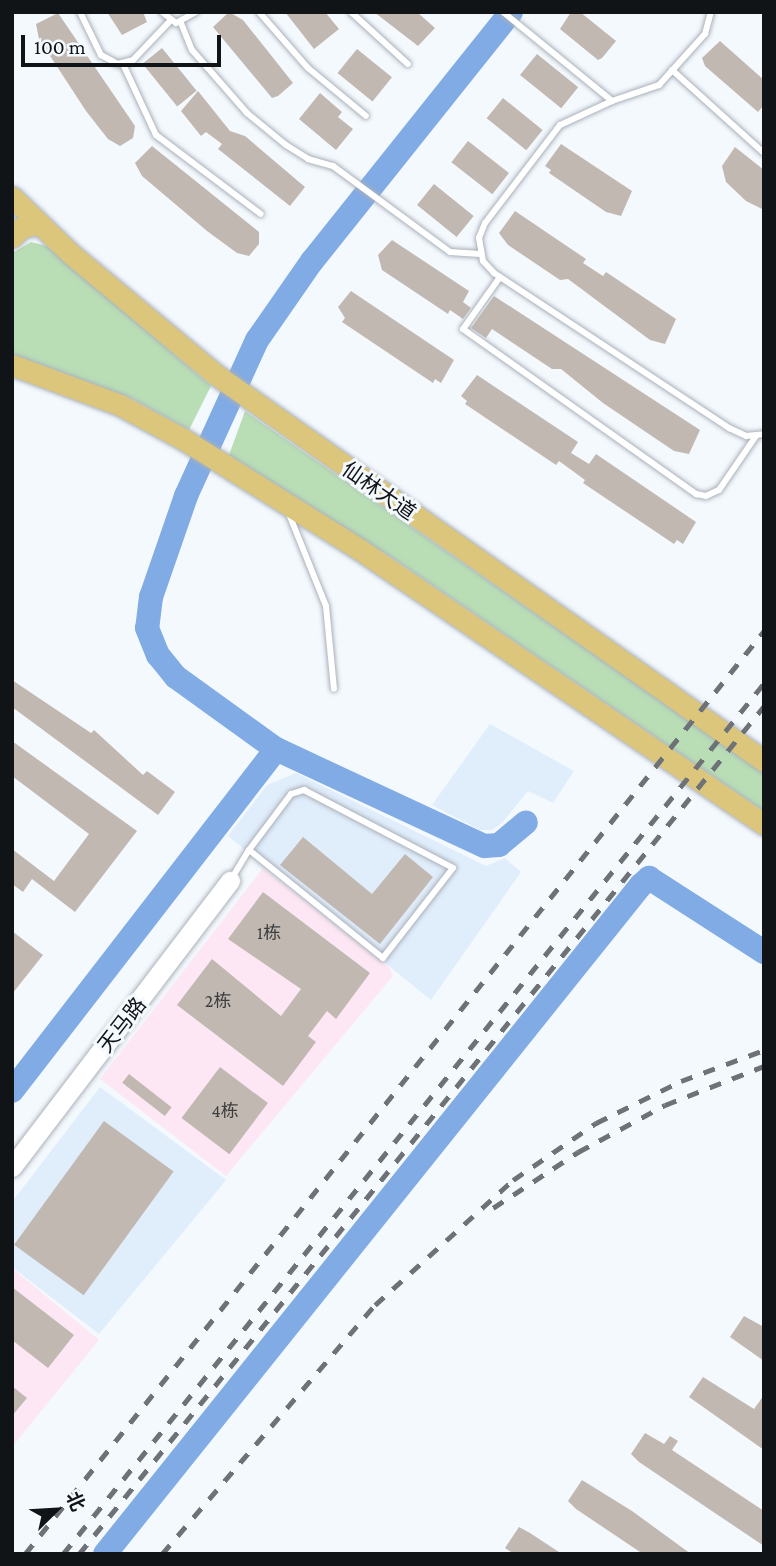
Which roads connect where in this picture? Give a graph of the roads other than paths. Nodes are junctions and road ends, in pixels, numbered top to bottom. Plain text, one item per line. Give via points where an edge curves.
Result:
1 (80, 12) edge
2 (162, 12) edge
3 (196, 12) edge
4 (259, 12) edge
5 (351, 12) edge
6 (503, 12) edge
7 (711, 12) edge
8 (170, 21) junction
9 (181, 23) junction
10 (123, 64) junction
11 (408, 64) dead end
12 (672, 70) junction
13 (612, 101) junction
14 (366, 116) dead end
15 (764, 153) edge
16 (12, 197) edge
17 (261, 214) dead end
18 (37, 224) junction
19 (12, 237) edge
20 (480, 254) junction
21 (500, 277) junction
22 (12, 365) edge
23 (760, 435) edge
24 (284, 503) junction
25 (334, 689) dead end
26 (764, 761) edge
27 (764, 824) edge
28 (249, 850) junction
29 (230, 881) joint
30 (12, 1167) edge

1 - 10 lane via 101,55
2 - 8 lane
3 - 9 lane
4 - 14 lane via 308,68
5 - 11 lane
6 - 13 lane
7 - 12 lane via 705,33
8 - 9 lane
8 - 10 lane via 137,56
9 - 20 lane via 192,50 247,113 308,159 333,166 450,252
10 - 17 lane via 156,135
12 - 13 lane via 659,85
12 - 15 lane
13 - 20 lane via 560,125 485,223
16 - 18 main road, 仙林大道
18 - 19 main road
18 - 26 main road, 仙林大道 via 215,374
20 - 21 lane
21 - 23 lane via 729,428 746,436
21 - 23 lane via 463,329 696,494 706,496 719,490
22 - 24 main road via 120,405
24 - 25 lane via 326,606
24 - 27 main road via 491,637
28 - 28 lane via 291,794 304,790 453,868 383,958
28 - 29 lane
29 - 30 street, 天马路

